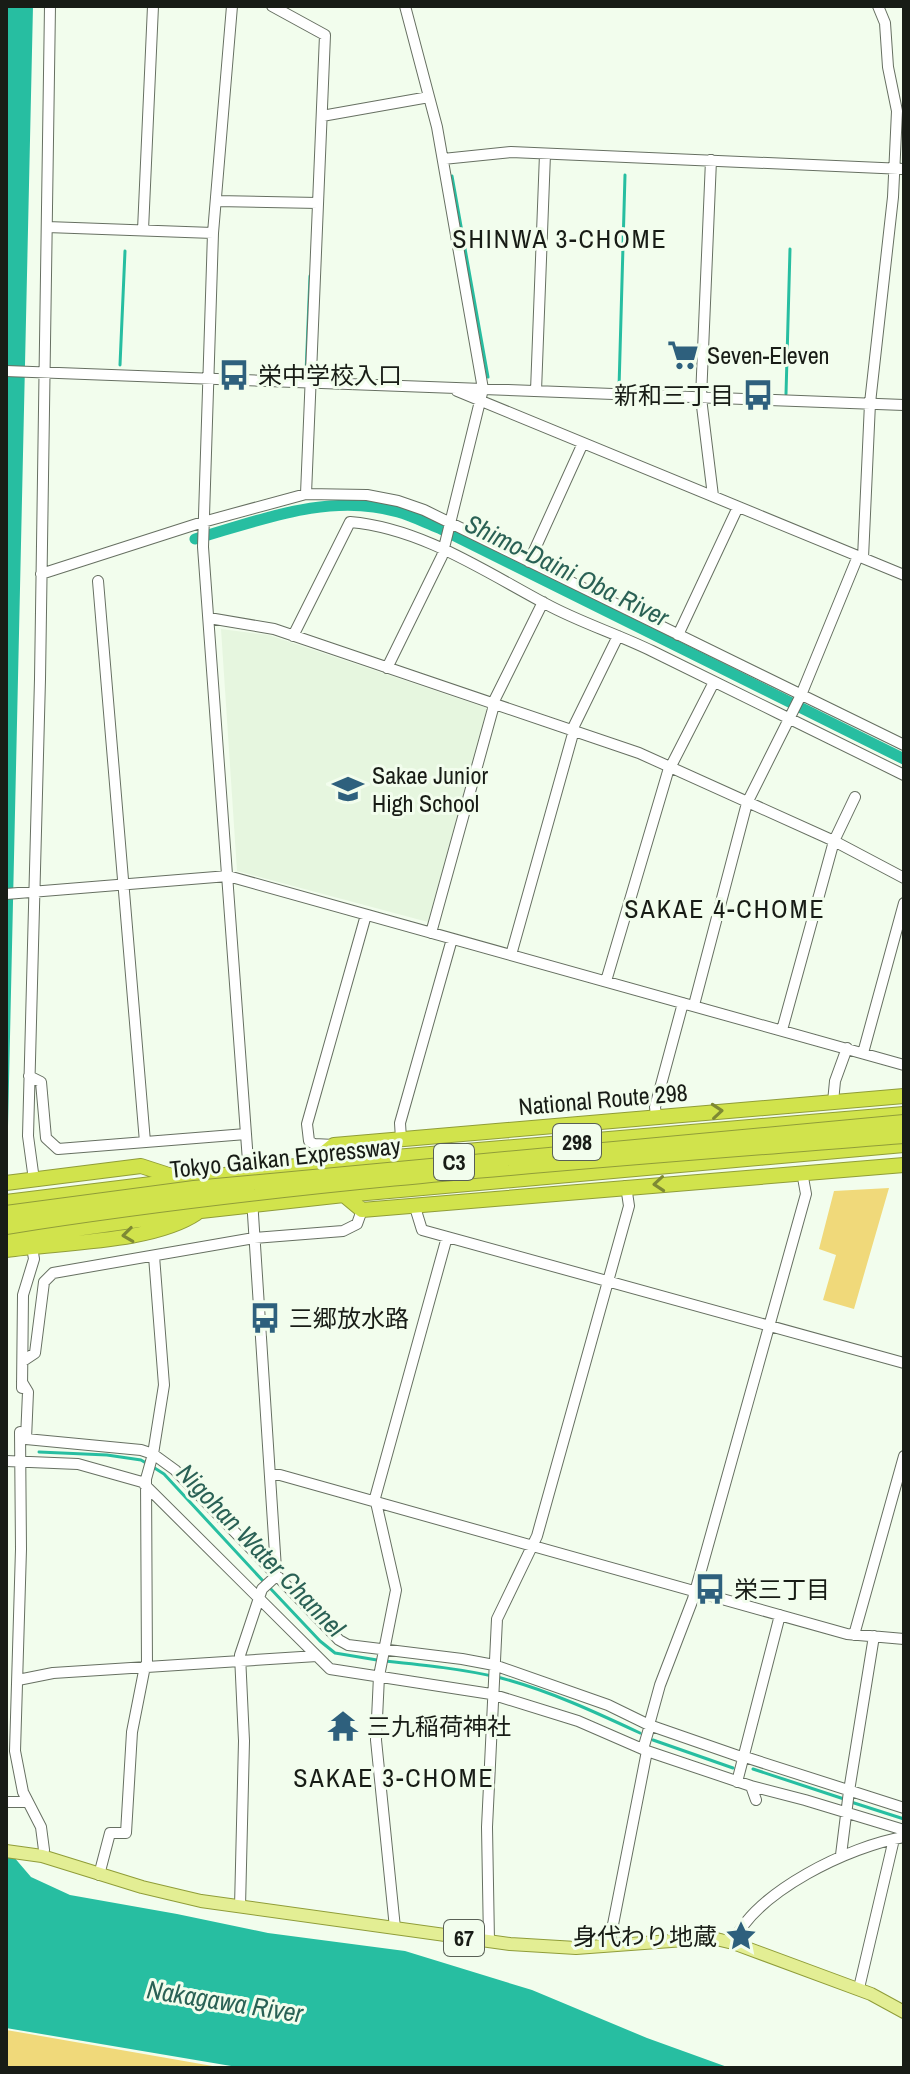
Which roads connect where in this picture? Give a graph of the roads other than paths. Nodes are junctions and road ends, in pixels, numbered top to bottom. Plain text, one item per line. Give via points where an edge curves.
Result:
1 (50, 6) edge
2 (153, 6) edge
3 (232, 6) edge
4 (272, 6) edge
5 (405, 6) edge
6 (878, 6) edge
7 (429, 97) junction
8 (900, 103) edge
9 (322, 116) junction
10 (545, 154) junction
11 (443, 159) junction
12 (711, 160) junction
13 (900, 168) edge
14 (216, 201) junction
15 (318, 203) junction
16 (47, 227) junction
17 (143, 230) junction
18 (213, 233) junction
19 (6, 371) edge
20 (44, 372) junction
21 (208, 377) junction
22 (310, 382) junction
23 (447, 388) junction
24 (483, 389) junction
25 (536, 391) junction
26 (701, 398) junction
27 (480, 400) junction
28 (870, 403) junction
29 (904, 405) edge
30 (583, 443) junction
31 (306, 494) junction
32 (713, 496) junction
33 (738, 507) junction
34 (203, 522) junction
35 (451, 523) junction
36 (444, 549) junction
37 (861, 557) junction
38 (529, 562) junction
39 (41, 574) junction
40 (904, 575) edge
41 (98, 581) dead end
42 (543, 602) junction
43 (209, 618) junction
44 (678, 635) junction
45 (293, 636) junction
46 (618, 636) junction
47 (387, 668) junction
48 (714, 682) junction
49 (801, 695) junction
50 (493, 705) junction
51 (789, 719) junction
52 (573, 730) junction
53 (904, 745) edge
54 (670, 768) junction
55 (904, 775) edge
56 (855, 797) dead end
57 (747, 803) junction
58 (834, 841) junction
59 (228, 876) junction
60 (904, 878) edge
61 (123, 885) junction
62 (28, 892) junction
63 (6, 894) edge
64 (904, 903) edge
65 (366, 915) junction
66 (431, 933) junction
67 (452, 939) junction
68 (511, 955) junction
69 (606, 981) junction
70 (689, 1004) junction
71 (782, 1030) junction
72 (847, 1048) junction
73 (863, 1053) junction
74 (904, 1065) edge
75 (29, 1076) junction
76 (904, 1096) edge
77 (833, 1102) junction
78 (904, 1114) edge
79 (656, 1116) junction
80 (904, 1122) edge
81 (246, 1134) junction
82 (904, 1136) edge
83 (401, 1139) junction
84 (145, 1142) junction
85 (334, 1145) junction
86 (904, 1145) edge
87 (312, 1164) junction
88 (904, 1165) edge
89 (249, 1172) junction
90 (802, 1172) junction
91 (181, 1179) junction
92 (33, 1180) junction
93 (10, 1182) edge
94 (626, 1186) junction
95 (344, 1195) junction
96 (35, 1198) junction
97 (12, 1201) edge
98 (414, 1204) junction
99 (252, 1205) junction
100 (362, 1210) junction
101 (6, 1213) edge
102 (6, 1227) edge
103 (447, 1237) junction
104 (254, 1238) junction
105 (22, 1243) edge
106 (154, 1256) junction
107 (607, 1281) junction
108 (768, 1325) junction
109 (23, 1361) junction
110 (904, 1363) edge
111 (22, 1382) junction
112 (153, 1454) junction
113 (904, 1456) edge
114 (11, 1461) edge
115 (271, 1475) junction
116 (148, 1486) junction
117 (375, 1502) junction
118 (533, 1546) junction
119 (274, 1576) junction
120 (695, 1591) junction
121 (261, 1594) junction
122 (780, 1615) junction
123 (854, 1635) junction
124 (874, 1636) junction
125 (904, 1639) edge
126 (384, 1651) junction
127 (317, 1656) junction
128 (240, 1661) junction
129 (494, 1665) junction
130 (146, 1666) junction
131 (379, 1676) junction
132 (18, 1680) junction
133 (491, 1694) junction
134 (649, 1725) junction
135 (645, 1750) junction
136 (745, 1758) junction
137 (737, 1782) junction
138 (751, 1786) junction
139 (849, 1791) junction
140 (756, 1800) dead end
141 (6, 1802) edge
142 (27, 1802) junction
143 (904, 1808) edge
144 (846, 1812) junction
145 (904, 1830) edge
146 (899, 1838) edge
147 (11, 1852) edge
148 (841, 1855) junction
149 (42, 1856) junction
150 (99, 1875) junction
151 (240, 1907) junction
152 (395, 1928) junction
153 (489, 1941) junction
154 (733, 1943) junction
155 (609, 1945) junction
156 (859, 1988) junction
157 (904, 2012) edge

1 - 16 street
2 - 17 street
3 - 14 street
4 - 9 street via 325,35
5 - 7 street
6 - 8 street
7 - 9 street
7 - 11 street
8 - 13 street
9 - 15 street
10 - 11 street
10 - 12 street
10 - 25 street
11 - 24 street
12 - 13 street
12 - 26 street
13 - 28 street
14 - 15 street
14 - 18 street
15 - 22 street
16 - 17 street
16 - 20 street
17 - 18 street
18 - 21 street
19 - 20 street
20 - 21 street
20 - 39 street
21 - 22 street
21 - 34 street
22 - 23 street
22 - 31 street
23 - 24 street
23 - 27 street
24 - 25 street
24 - 27 street
25 - 26 street
26 - 28 street
26 - 32 street
27 - 30 street
27 - 35 street
28 - 29 street
28 - 37 street
30 - 32 street
30 - 38 street
31 - 34 street
31 - 35 street via 398,501
32 - 33 street
33 - 37 street
33 - 44 street
34 - 39 street
34 - 43 street
35 - 36 street
35 - 38 street
36 - 42 street
36 - 45 street via 350,522
36 - 47 street
37 - 40 street
37 - 49 street
38 - 44 street
39 - 62 street
41 - 61 street
42 - 46 street
42 - 50 street
43 - 45 street
43 - 59 street
44 - 49 street
45 - 47 street
46 - 48 street
46 - 52 street
47 - 50 street
48 - 51 street
48 - 54 street
49 - 51 street
49 - 53 street
50 - 52 street
50 - 66 street
51 - 55 street
51 - 57 street
52 - 54 street
52 - 68 street
54 - 57 street
54 - 69 street
56 - 58 street
57 - 58 street
57 - 70 street
58 - 60 street
58 - 71 street
59 - 61 street
59 - 65 street
59 - 81 street
61 - 62 street
61 - 84 street
62 - 63 street
62 - 75 street
64 - 73 street
65 - 66 street
65 - 85 street via 307,1124 307,1137 314,1144
66 - 67 street
67 - 68 street
67 - 83 street via 400,1123
68 - 69 street
69 - 70 street
70 - 71 street
70 - 79 street
71 - 72 street
72 - 73 street
72 - 77 street
73 - 74 street
75 - 84 street via 41,1082 46,1138 58,1149
75 - 92 street
76 - 77 highway, National Route 298 / 298
79 -> 77 highway, National Route 298 / 298
78 - 87 highway, National Route 298 / 298
79 - 83 highway, National Route 298 / 298
80 - 101 highway, Tokyo Gaikan Expressway / C3, bridge via 194,1188
81 - 84 street
81 - 89 street
82 - 102 highway, Tokyo Gaikan Expressway / C3, bridge via 456,1174
83 - 85 highway, National Route 298 / 298
85 - 87 highway
86 - 95 highway, 298
87 - 89 highway, National Route 298 / 298
88 - 90 highway, 298
89 - 91 highway, National Route 298 / 298
89 - 99 street
90 -> 94 highway, 298
90 - 108 street via 806,1194
91 - 92 highway, National Route 298 / 298 via 141,1166
91 - 96 highway, National Route 298 / 298
92 - 93 highway, National Route 298 / 298
92 - 96 street
94 - 98 highway, 298
94 - 107 street via 629,1206
95 - 99 highway, 298
95 - 100 highway
96 - 97 highway, National Route 298 / 298
98 - 100 highway, 298
98 - 103 street via 422,1230
99 - 104 street
99 -> 105 highway, 298 via 201,1211 180,1225 153,1232
100 - 104 street via 351,1229
103 - 107 street
103 - 117 street
104 - 106 street
104 - 115 street
105 - 109 street via 34,1259 23,1295
106 - 109 street via 53,1273 44,1282 35,1353
106 - 112 street via 164,1376
107 - 108 street
107 - 118 street
108 - 110 street
108 - 120 street
109 - 111 street
111 - 112 street via 28,1392 26,1439
111 - 114 street
112 - 116 street
112 - 119 street via 175,1470
113 - 123 street
114 - 116 street via 78,1464
114 - 132 street via 21,1549
115 - 117 street
115 - 119 street
116 - 121 street
116 - 130 street
117 - 118 street
117 - 126 street via 396,1590
118 - 120 street
118 - 129 street via 497,1619
119 - 121 street
119 - 126 street via 339,1640
120 - 122 street
120 - 134 street
121 - 127 street
121 - 128 street
122 - 123 street
122 - 136 street
123 - 124 street
124 - 125 street
124 - 139 street
126 - 129 street
126 - 131 street
127 - 128 street
127 - 131 street via 336,1671
128 - 130 street
128 - 151 street
129 - 133 street
129 - 134 street
130 - 132 street
130 - 150 street via 132,1732 126,1833 110,1833
131 - 133 street
131 - 152 street via 376,1740
132 - 142 street via 15,1751
133 - 135 street via 566,1717
133 - 153 street
134 - 135 street
134 - 136 street
135 - 137 street
135 - 155 street
136 - 137 street
136 - 139 street
137 - 138 street
138 - 140 street
138 - 144 street
139 - 143 street
139 - 144 street
141 - 142 street
142 - 149 street via 41,1827
144 - 145 street
144 - 148 street
146 - 148 street
146 - 156 street
147 - 149 main road, 67
148 - 154 street via 757,1909
149 - 150 main road, 67
150 - 151 main road, 67
151 - 152 main road, 67
152 - 153 main road, 67
153 - 155 main road, 67 via 558,1948
154 - 155 main road, 67 via 699,1937
154 - 156 main road, 67
156 - 157 main road, 67

